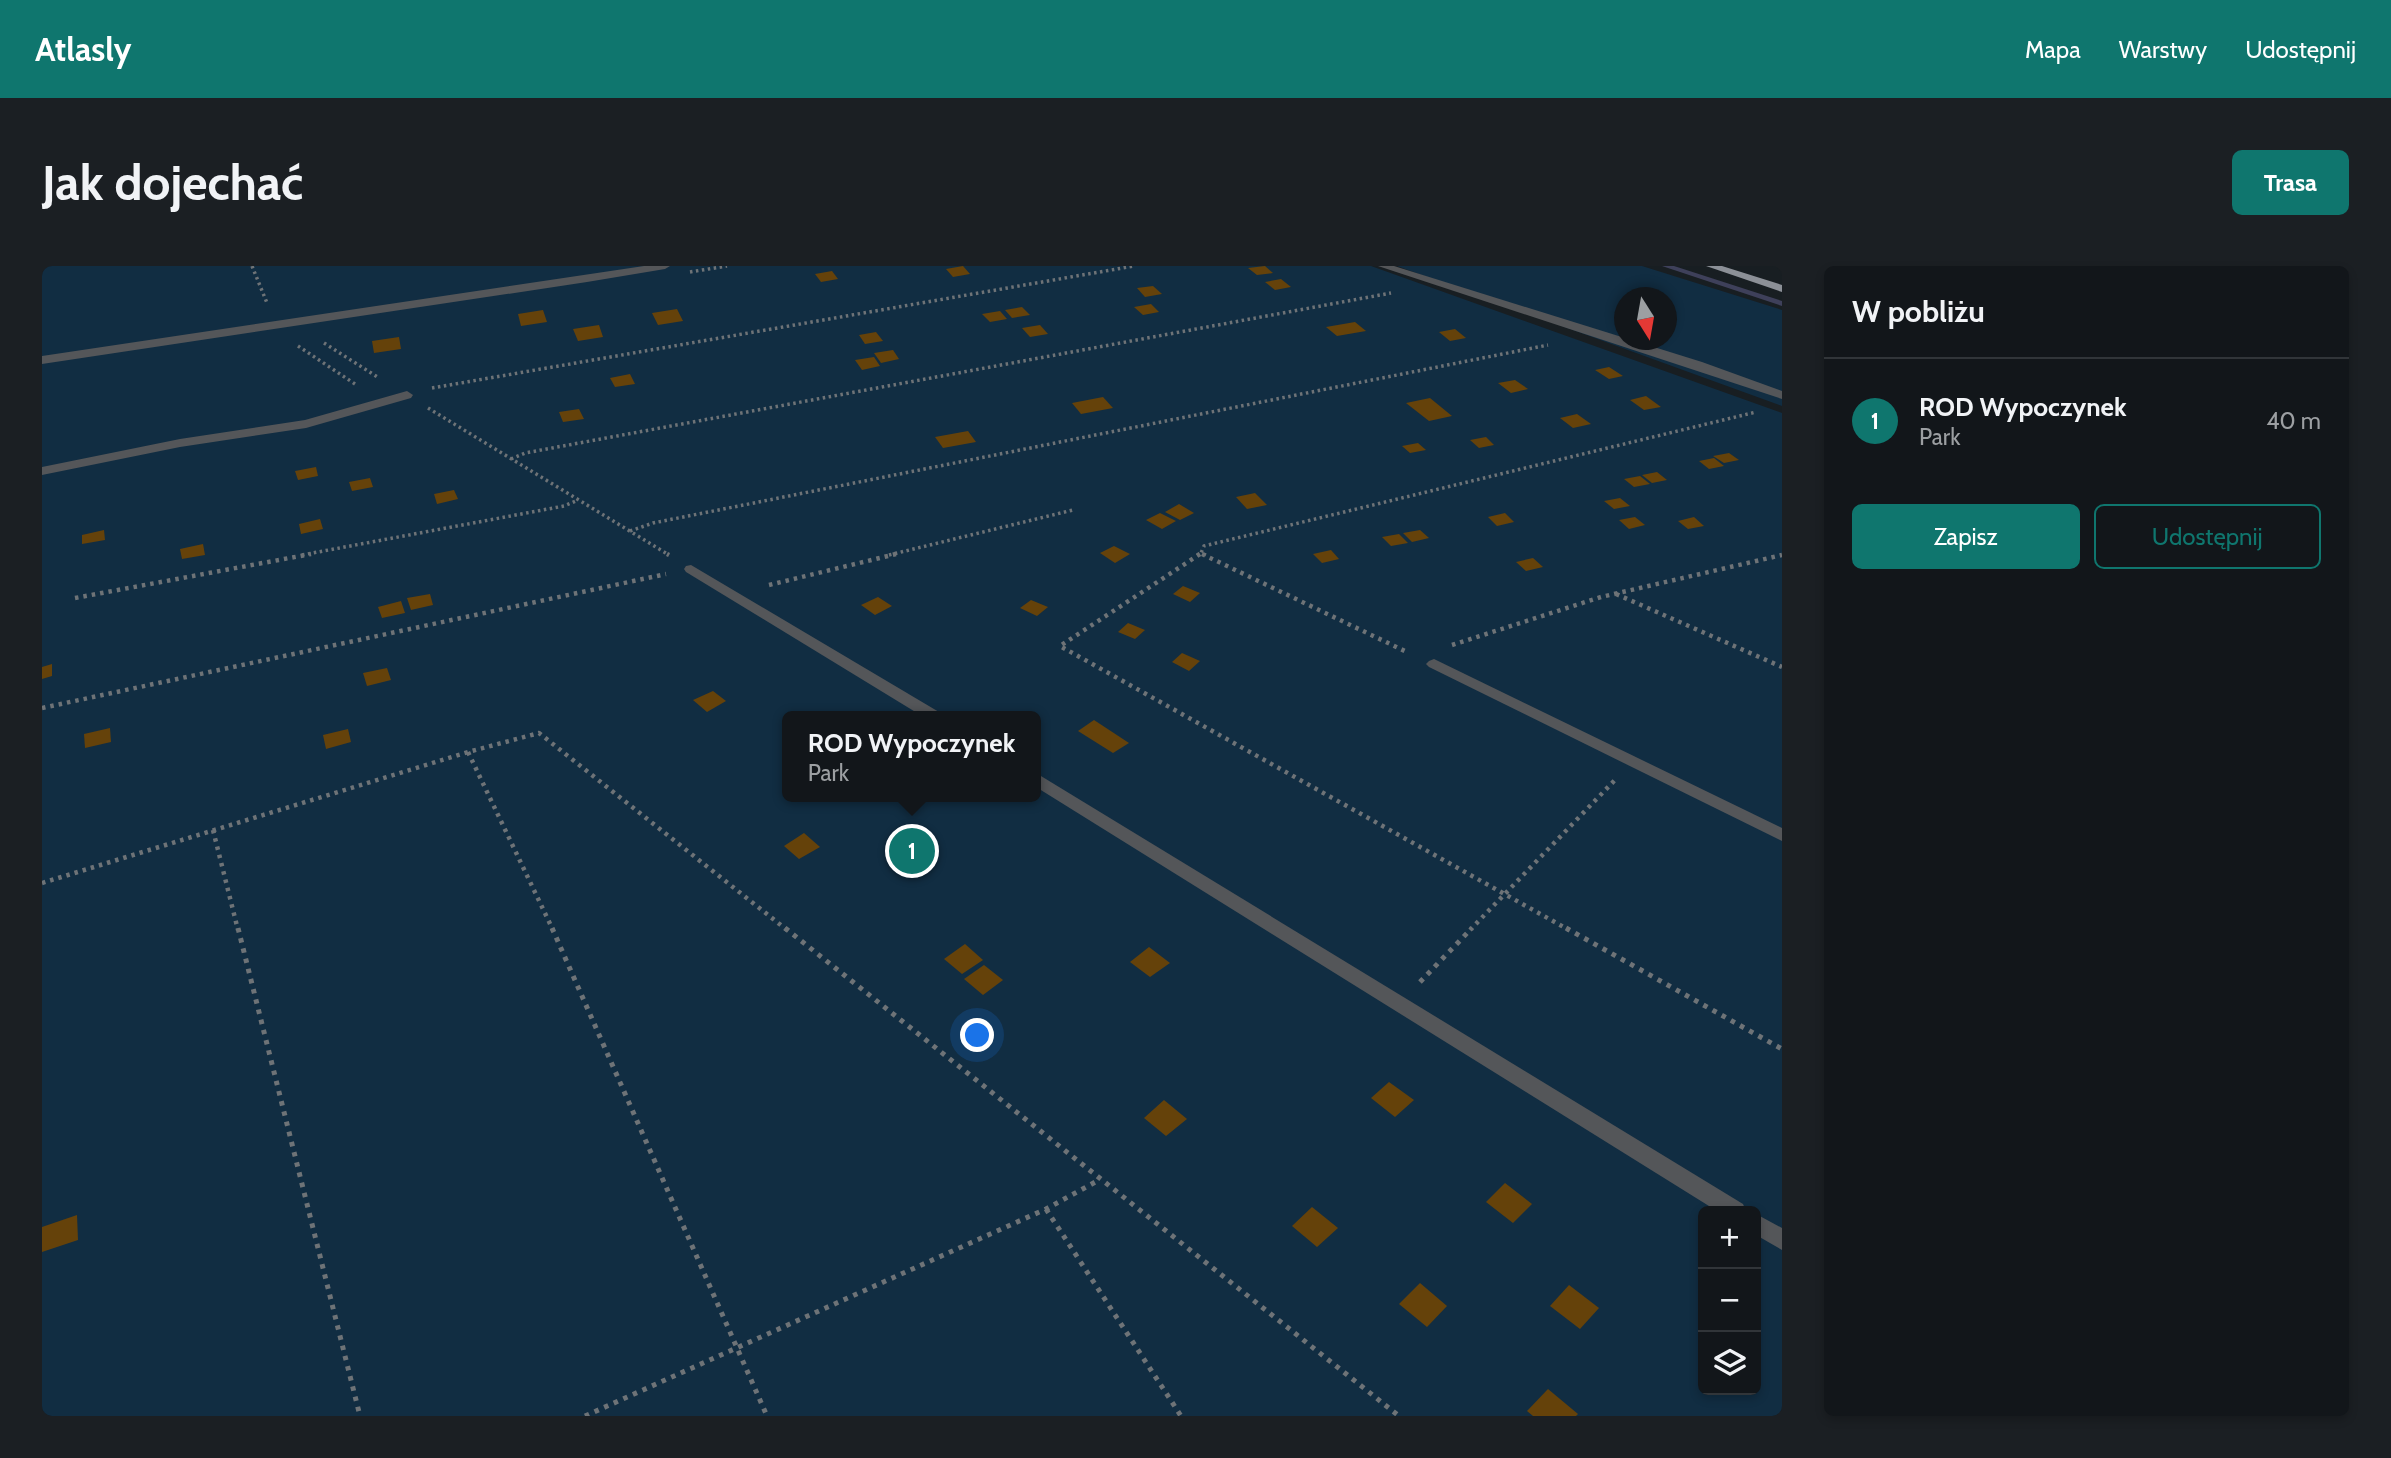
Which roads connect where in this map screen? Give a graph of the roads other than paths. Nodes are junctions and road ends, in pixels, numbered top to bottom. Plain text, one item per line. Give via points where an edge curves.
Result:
1 (665, 266) edge
2 (1383, 266) edge
3 (1711, 266) edge
4 (1782, 289) edge
5 (42, 360) edge
6 (407, 395) road end
7 (1782, 395) edge
8 (42, 471) edge
9 (691, 569) road end
10 (1434, 664) road end
11 (925, 711) edge
12 (1041, 782) edge
13 (1782, 835) edge
14 (1727, 1206) edge
15 (1761, 1227) edge
16 (1782, 1240) edge

1 - 5 lane
2 - 7 lane
3 - 4 main road
6 - 8 lane via 306,424
9 - 11 lane
10 - 13 lane
12 - 14 lane
15 - 16 lane

